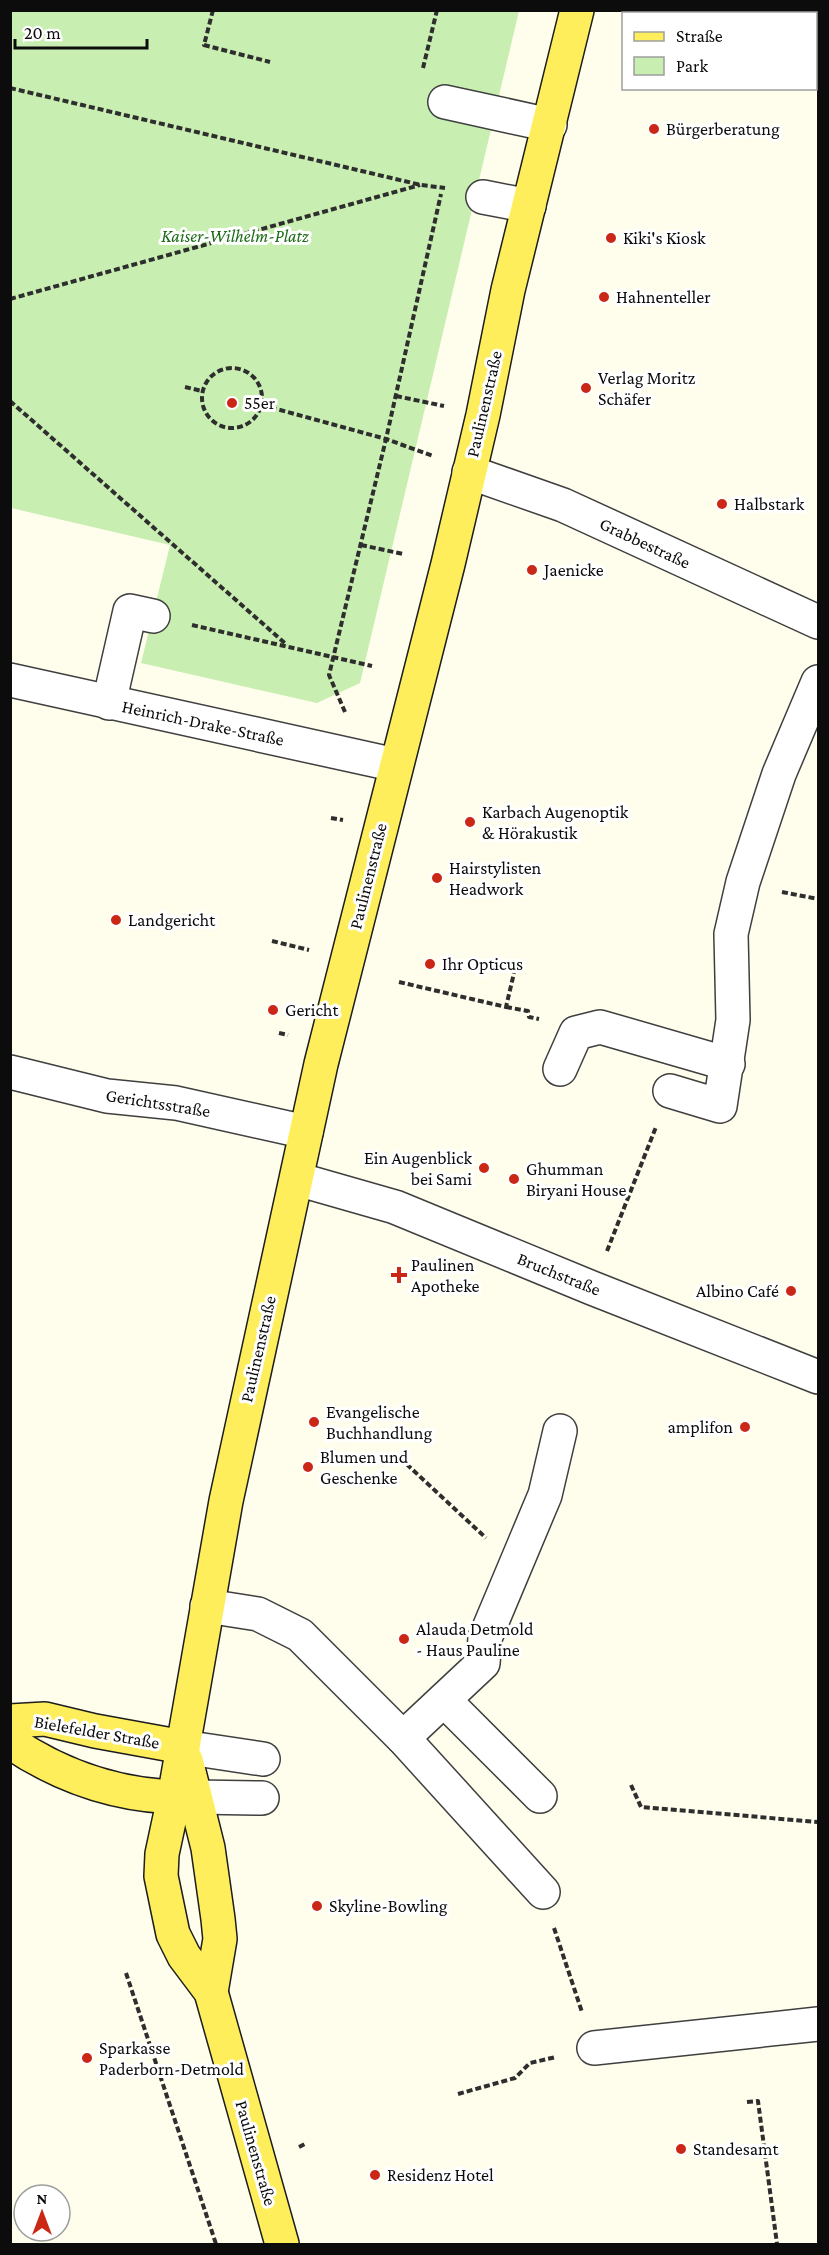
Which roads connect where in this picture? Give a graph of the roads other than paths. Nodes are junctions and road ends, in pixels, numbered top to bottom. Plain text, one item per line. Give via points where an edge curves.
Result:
1 (577, 10) edge
2 (445, 102) dead end
3 (550, 125) junction
4 (483, 196) dead end
5 (529, 206) junction
6 (469, 472) junction
7 (153, 616) road end
8 (819, 622) edge
9 (10, 680) edge
10 (819, 682) edge
11 (109, 703) junction
12 (396, 765) junction
13 (728, 1064) junction
14 (560, 1069) dead end
15 (10, 1072) edge
16 (670, 1091) road end
17 (306, 1132) junction
18 (297, 1179) junction
19 (819, 1377) edge
20 (560, 1431) dead end
21 (207, 1606) junction
22 (444, 1700) junction
23 (10, 1721) edge
24 (403, 1738) junction
25 (10, 1742) edge
26 (183, 1747) junction
27 (262, 1759) dead end
28 (540, 1796) dead end
29 (185, 1797) junction
30 (262, 1798) dead end
31 (543, 1892) road end
32 (211, 1992) junction
33 (819, 2024) edge
34 (594, 2048) road end
35 (282, 2244) edge

1 - 3 main road, Paulinenstraße
2 - 3 street
3 - 5 main road, Paulinenstraße
4 - 5 street
5 - 6 main road, Paulinenstraße
6 - 8 street, Grabbestraße via 563,505
6 - 12 main road, Paulinenstraße
7 - 11 street via 130,611
9 - 11 street, Heinrich-Drake-Straße
10 - 13 street via 779,774 743,882 731,934 733,1020
11 - 12 street, Heinrich-Drake-Straße
12 - 17 main road, Paulinenstraße
13 - 14 street via 600,1027 576,1032
13 - 16 street via 720,1106
15 - 17 street, Gerichtsstraße via 107,1096 176,1103
17 - 18 main road, Paulinenstraße
18 - 19 street, Bruchstraße via 395,1207
18 - 21 main road, Paulinenstraße via 252,1370
20 - 22 street via 545,1495 485,1638 483,1663
21 - 24 street via 258,1614 300,1635
21 - 26 main road, Paulinenstraße
22 - 24 street
22 - 28 street
23 - 26 main road, Bielefelder Straße via 45,1719
24 - 31 street
25 - 29 main road, Bielefelder Straße via 68,1776 86,1782
26 - 27 street
26 - 29 main road, Paulinenstraße
29 - 30 street
29 - 32 main road, Paulinenstraße via 208,1848 218,1919 220,1939
29 - 32 main road, Paulinenstraße via 162,1854 161,1876 173,1934
32 - 35 main road, Paulinenstraße
33 - 34 street

